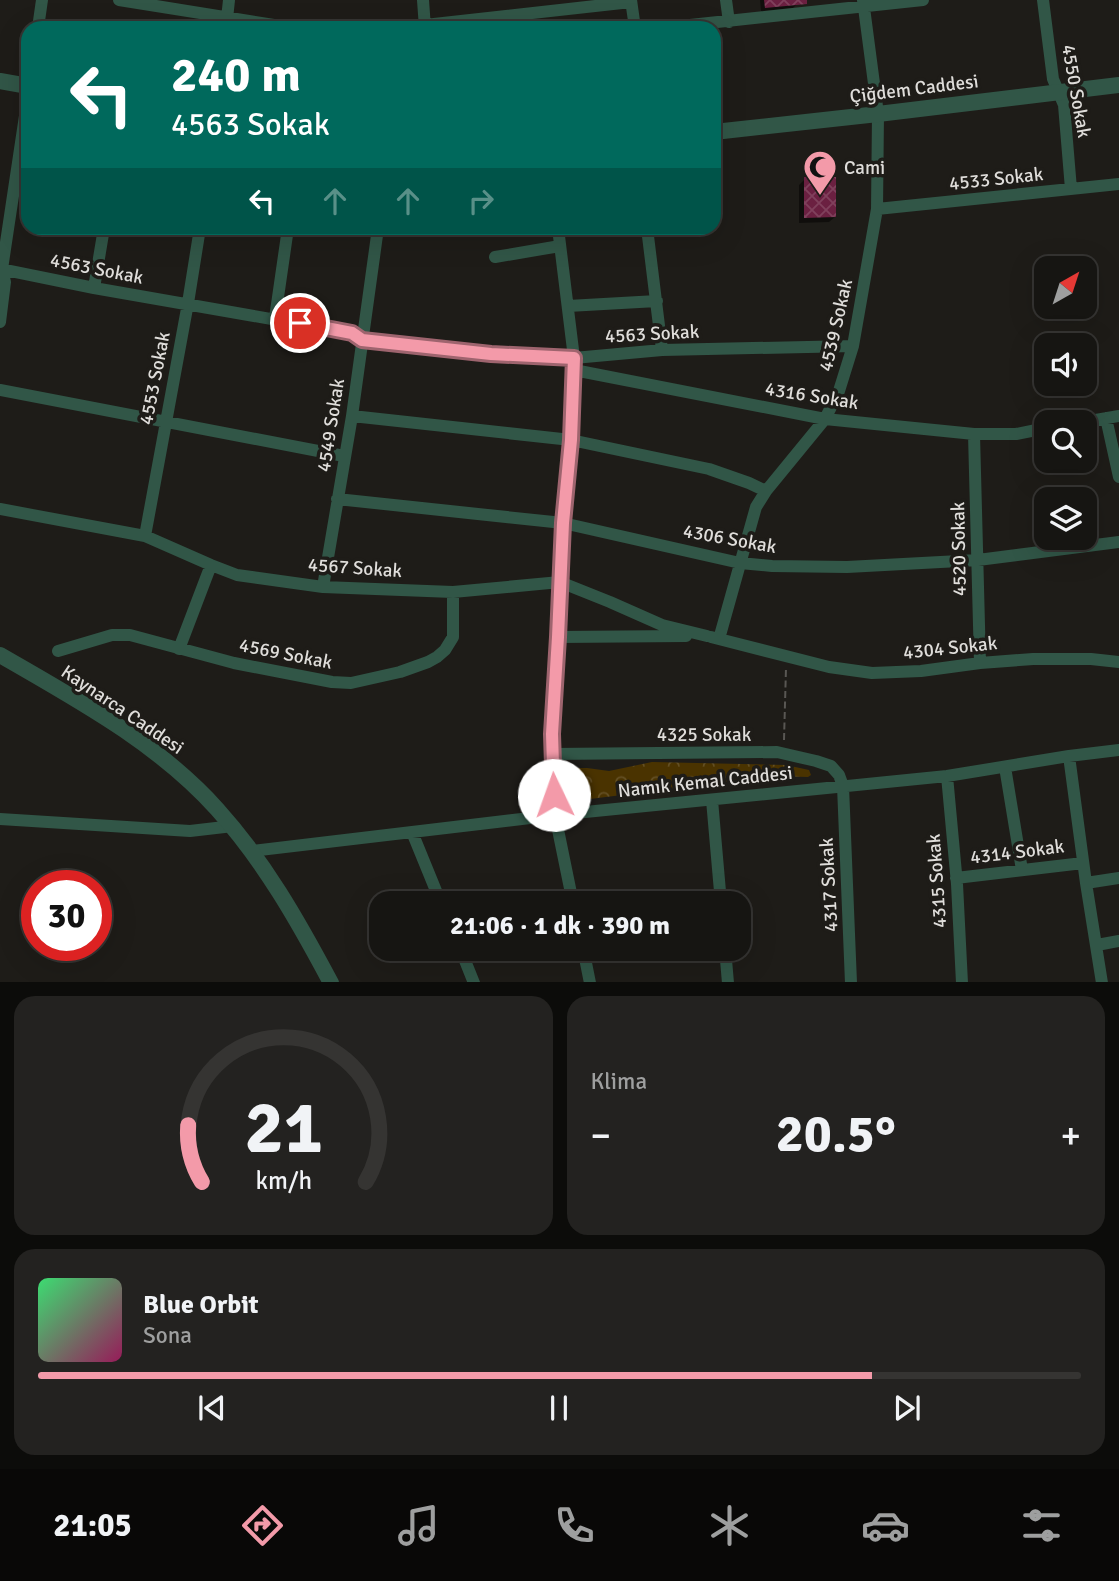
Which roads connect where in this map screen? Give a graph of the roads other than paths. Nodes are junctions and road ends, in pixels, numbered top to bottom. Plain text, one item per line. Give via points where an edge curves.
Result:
1 (42, 0) edge
2 (119, 0) edge
3 (229, 0) edge
4 (423, 0) edge
5 (726, 0) edge
6 (923, 0) edge
7 (1043, 0) edge
8 (631, 1) edge
9 (863, 4) edge
10 (39, 21) edge
11 (221, 21) edge
12 (226, 21) edge
13 (425, 21) edge
14 (466, 21) edge
15 (634, 21) edge
16 (729, 22) junction
17 (721, 23) edge
18 (0, 82) edge
19 (21, 85) edge
20 (1119, 85) edge
21 (1059, 91) junction
22 (878, 114) junction
23 (721, 131) edge
24 (21, 142) edge
25 (0, 178) edge
26 (15, 181) junction
27 (1119, 184) edge
28 (1071, 189) junction
29 (877, 209) junction
30 (103, 235) edge
31 (199, 235) edge
32 (287, 235) edge
33 (377, 235) edge
34 (559, 235) edge
35 (648, 235) edge
36 (560, 246) junction
37 (495, 257) dead end
38 (1, 269) edge
39 (94, 288) junction
40 (656, 301) junction
41 (188, 303) junction
42 (568, 306) junction
43 (275, 318) junction
44 (0, 322) edge
45 (362, 340) junction
46 (853, 346) junction
47 (662, 350) junction
48 (574, 364) junction
49 (0, 390) edge
50 (352, 416) junction
51 (1112, 417) edge
52 (825, 419) junction
53 (165, 422) junction
54 (1034, 430) edge
55 (974, 434) junction
56 (571, 440) junction
57 (344, 456) junction
58 (1119, 477) edge
59 (766, 491) junction
60 (337, 499) junction
61 (0, 509) edge
62 (563, 523) junction
63 (145, 536) junction
64 (1119, 542) edge
65 (978, 560) junction
66 (740, 563) junction
67 (211, 565) junction
68 (560, 582) junction
69 (323, 587) junction
70 (453, 592) junction
71 (558, 637) junction
72 (713, 638) junction
73 (179, 649) junction
74 (58, 651) dead end
75 (0, 655) edge
76 (1119, 662) edge
77 (980, 663) junction
78 (1119, 750) edge
79 (552, 754) junction
80 (1069, 756) junction
81 (1005, 767) junction
82 (947, 776) junction
83 (843, 786) junction
84 (712, 800) junction
85 (555, 815) junction
86 (0, 819) edge
87 (233, 827) junction
88 (412, 832) junction
89 (252, 851) junction
90 (1083, 863) junction
91 (1023, 870) junction
92 (956, 878) junction
93 (1119, 878) edge
94 (1086, 883) junction
95 (436, 891) edge
96 (571, 891) edge
97 (720, 891) edge
98 (1119, 941) edge
99 (1097, 945) junction
100 (465, 961) edge
101 (586, 961) edge
102 (726, 961) edge
103 (331, 982) edge
104 (474, 982) edge
105 (590, 982) edge
106 (728, 982) edge
107 (851, 982) edge
108 (962, 982) edge
109 (1102, 982) edge

1 - 10 street
2 - 11 street
3 - 12 street
4 - 13 street
5 - 16 street
6 - 9 street
7 - 21 street, 4550 Sokak via 1052,79
8 - 14 street
8 - 15 street
9 - 16 street
9 - 22 street, 4539 Sokak
16 - 17 street
18 - 19 street
20 - 21 street, Çiğdem Caddesi
21 - 22 street, Çiğdem Caddesi
21 - 28 street, 4550 Sokak
22 - 23 street, Çiğdem Caddesi
22 - 29 street, 4539 Sokak
24 - 26 street
25 - 26 street
26 - 38 street
27 - 28 street, 4533 Sokak
28 - 29 street, 4533 Sokak
29 - 46 street, 4539 Sokak
30 - 39 street
31 - 41 street, 4553 Sokak
32 - 43 street
33 - 45 street, 4549 Sokak
34 - 36 street
35 - 40 street
36 - 37 street
36 - 42 street
38 - 39 street, 4563 Sokak
38 - 44 street via 5,282
39 - 41 street, 4563 Sokak
40 - 42 street
40 - 47 street
41 - 43 street, 4563 Sokak
41 - 53 street, 4553 Sokak
42 - 48 street
43 - 45 street, 4563 Sokak via 352,333
45 - 48 street, 4563 Sokak
45 - 50 street, 4549 Sokak
46 - 47 street, 4563 Sokak
46 - 52 street, 4539 Sokak
47 - 48 street, 4563 Sokak
48 - 52 street, 4316 Sokak
48 - 56 street
49 - 53 street
50 - 56 street
50 - 57 street, 4549 Sokak
51 - 58 street
52 - 55 street, 4316 Sokak
52 - 59 street, 4539 Sokak
53 - 57 street
53 - 63 street, 4553 Sokak
54 - 55 street, 4316 Sokak
55 - 65 street, 4520 Sokak
56 - 59 street via 709,470
56 - 62 street
57 - 60 street, 4549 Sokak
59 - 66 street, 4539 Sokak via 756,507
60 - 62 street, 4306 Sokak
60 - 69 street, 4549 Sokak
61 - 63 street, 4567 Sokak
62 - 66 street, 4306 Sokak
62 - 68 street
63 - 67 street, 4567 Sokak
64 - 65 street, 4306 Sokak
65 - 66 street, 4306 Sokak via 847,567
65 - 77 street, 4520 Sokak
66 - 72 street, 4539 Sokak
67 - 69 street, 4567 Sokak via 237,575
67 - 73 street
68 - 70 street, 4567 Sokak
68 - 71 street
68 - 72 street, 4567 Sokak via 662,625
69 - 70 street, 4567 Sokak
70 - 73 street, 4569 Sokak via 453,637 437,657 400,672 351,683
71 - 72 street
71 - 79 street
72 - 77 street, 4304 Sokak via 872,673
73 - 74 street, 4569 Sokak via 130,635 112,635
75 - 87 street, Kaynarca Caddesi via 150,749 198,789
76 - 77 street, 4304 Sokak via 1033,659
78 - 80 street, Namık Kemal Caddesi
79 - 83 street, 4325 Sokak via 783,753 831,766
79 - 85 street
80 - 81 street, Namık Kemal Caddesi
80 - 90 street
81 - 82 street, Namık Kemal Caddesi
81 - 91 street
82 - 83 street, Namık Kemal Caddesi
82 - 92 street, 4315 Sokak
83 - 84 street, Namık Kemal Caddesi
83 - 107 street, 4317 Sokak
84 - 85 street, Namık Kemal Caddesi
84 - 97 street
85 - 88 street, Namık Kemal Caddesi
85 - 96 street
86 - 87 street via 190,831
87 - 89 street, Kaynarca Caddesi
88 - 89 street, Namık Kemal Caddesi
88 - 95 street
89 - 103 street, Kaynarca Caddesi
90 - 91 street, 4314 Sokak
90 - 94 street
91 - 92 street, 4314 Sokak
92 - 108 street, 4315 Sokak
93 - 94 street
94 - 99 street
98 - 99 street
99 - 109 street
100 - 104 street
101 - 105 street
102 - 106 street

